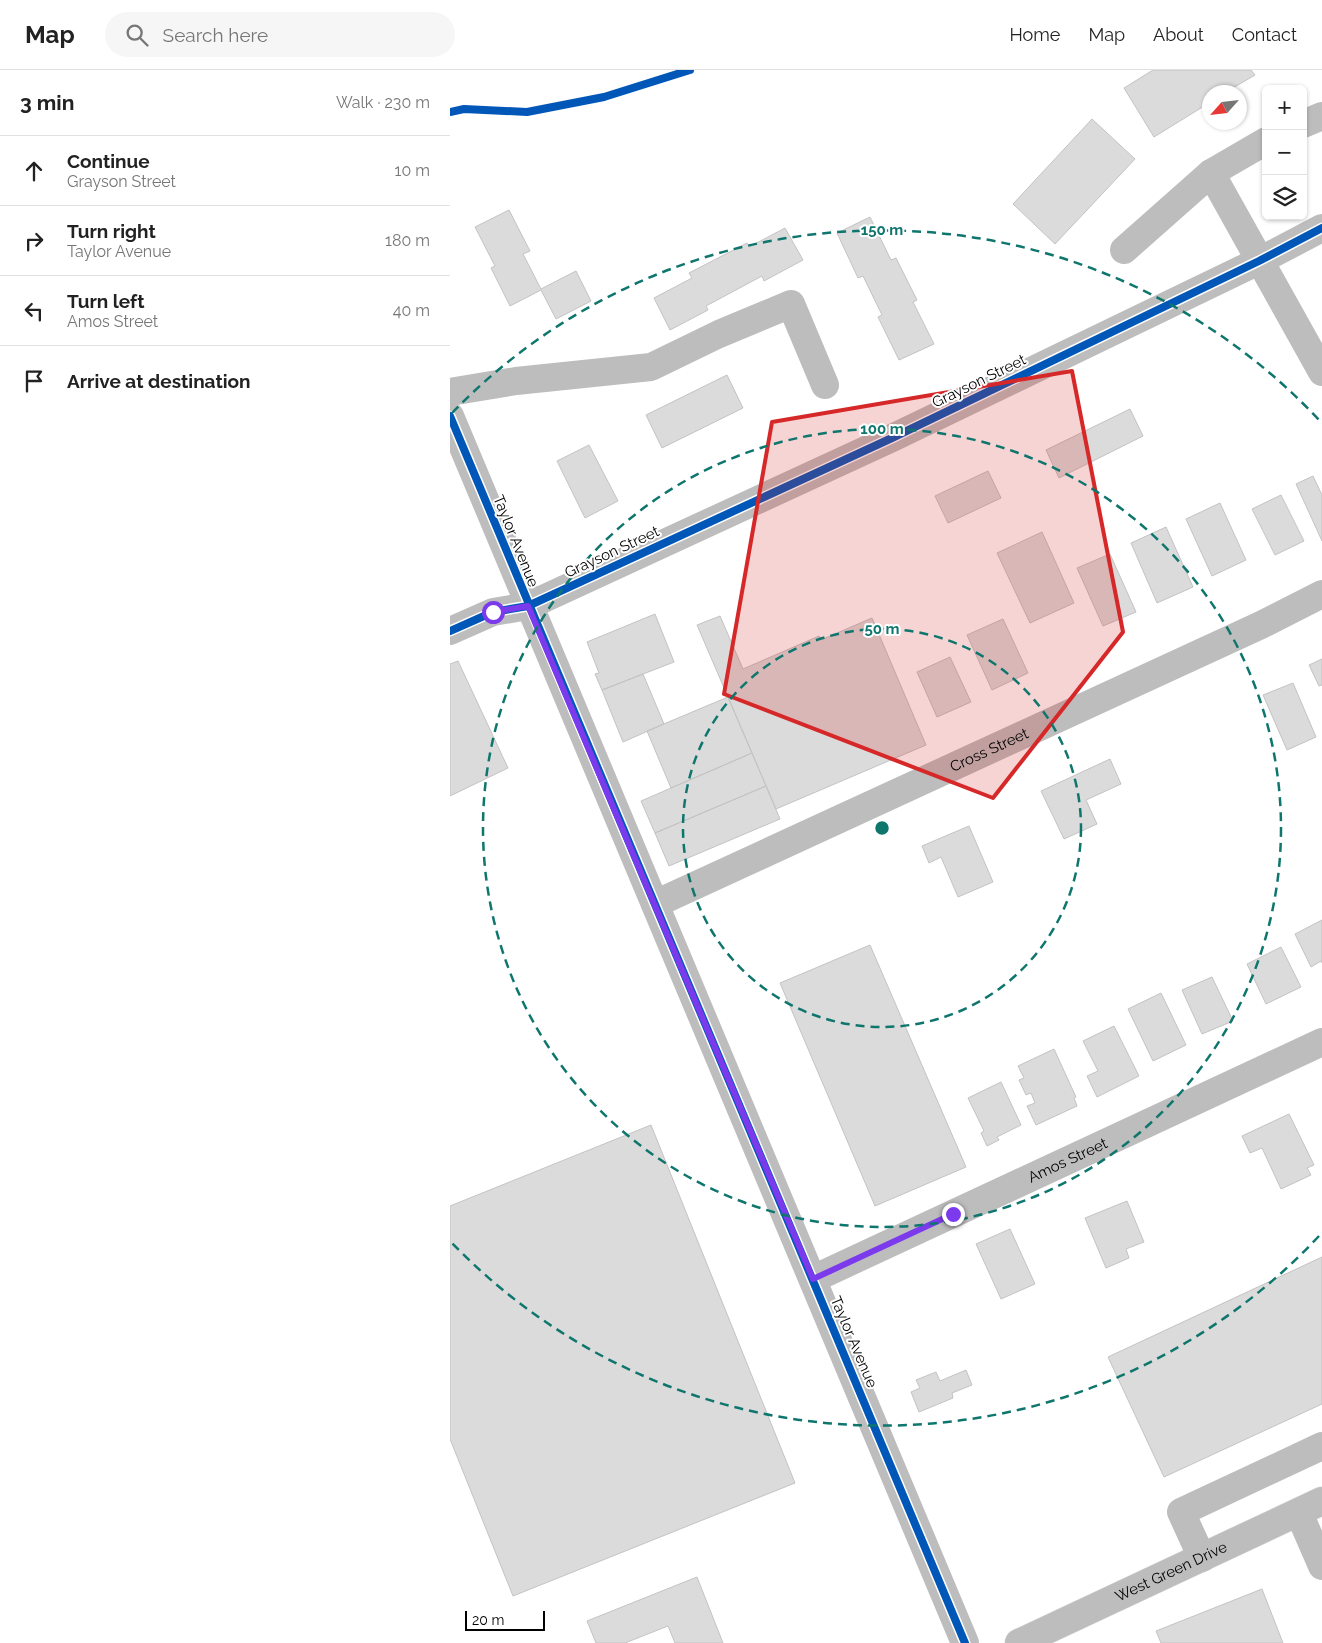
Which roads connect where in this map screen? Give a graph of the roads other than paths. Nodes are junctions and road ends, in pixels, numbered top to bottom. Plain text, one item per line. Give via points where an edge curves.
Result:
1 (1322, 116) edge
2 (1307, 122) edge
3 (1262, 144) edge
4 (1212, 173) junction
5 (1322, 228) edge
6 (1124, 250) dead end
7 (1259, 261) junction
8 (1322, 372) edge
9 (825, 385) dead end
10 (450, 392) edge
11 (450, 416) edge
12 (1322, 594) edge
13 (528, 606) junction
14 (450, 631) edge
15 (655, 904) junction
16 (1322, 1042) edge
17 (813, 1279) junction
18 (1322, 1446) edge
19 (1310, 1507) edge
20 (1202, 1558) junction
21 (1322, 1564) edge
22 (965, 1643) edge
23 (1019, 1643) edge

1 - 2 street
3 - 4 street
4 - 6 street
4 - 7 street
5 - 7 street, Grayson Street
7 - 8 street
7 - 13 street, Grayson Street via 892,438
9 - 10 street via 791,304 651,367 516,381
11 - 13 street, Taylor Avenue
12 - 15 street, Cross Street
13 - 14 street, Grayson Street via 493,612
13 - 15 street, Taylor Avenue
15 - 17 street, Taylor Avenue
16 - 17 street, Amos Street
17 - 22 street, Taylor Avenue
18 - 20 street via 1181,1512
19 - 20 street, West Green Drive
19 - 21 street
20 - 23 street, West Green Drive

